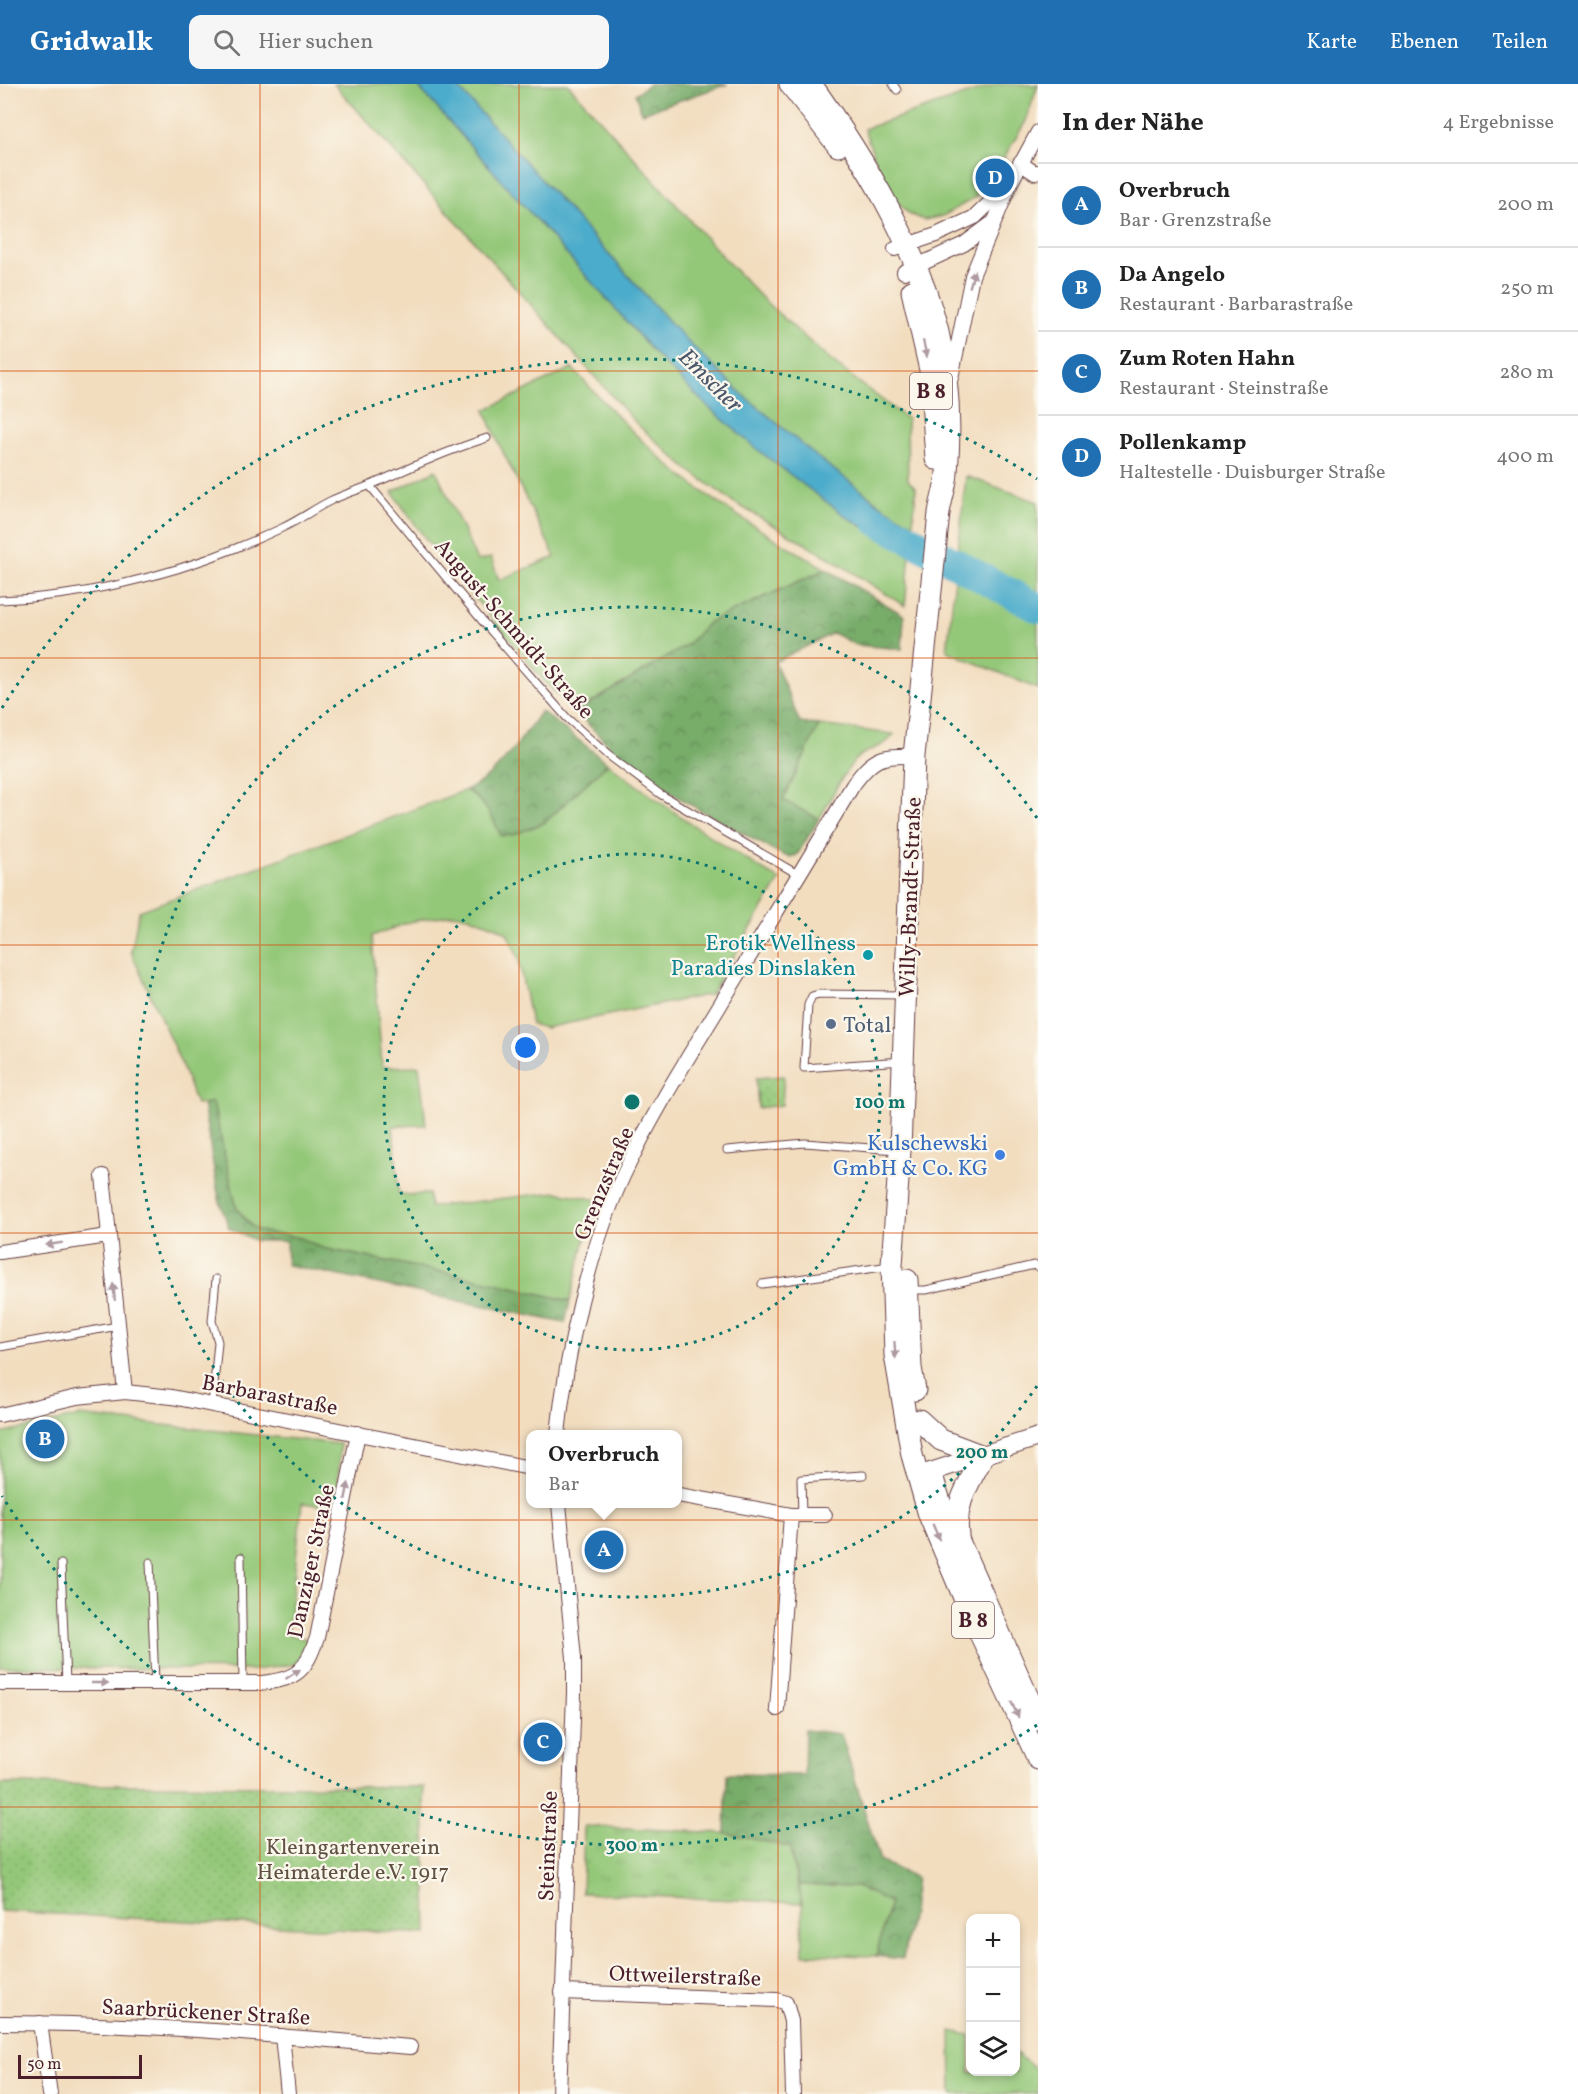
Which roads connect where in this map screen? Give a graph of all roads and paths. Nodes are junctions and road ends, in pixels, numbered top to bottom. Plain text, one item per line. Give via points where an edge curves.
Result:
1 (790, 84) edge
2 (811, 84) edge
3 (1038, 132) edge
4 (1020, 164) junction
5 (1038, 172) edge
6 (1011, 182) junction
7 (993, 223) junction
8 (901, 246) junction
9 (910, 269) junction
10 (948, 398) junction
11 (487, 438) dead end
12 (370, 486) junction
13 (939, 513) junction
14 (0, 600) edge
15 (914, 756) junction
16 (798, 876) junction
17 (905, 995) junction
18 (904, 1061) junction
19 (726, 1150) dead end
20 (900, 1150) junction
21 (103, 1176) dead end
22 (108, 1236) junction
23 (0, 1252) edge
24 (892, 1265) junction
25 (1038, 1267) edge
26 (216, 1279) dead end
27 (762, 1284) dead end
28 (900, 1291) junction
29 (118, 1326) junction
30 (0, 1347) edge
31 (125, 1392) junction
32 (212, 1405) junction
33 (0, 1415) edge
34 (919, 1420) junction
35 (559, 1430) edge
36 (358, 1433) junction
37 (1038, 1437) edge
38 (983, 1456) junction
39 (526, 1467) edge
40 (925, 1474) junction
41 (863, 1475) dead end
42 (682, 1496) edge
43 (560, 1508) edge
44 (797, 1515) junction
45 (825, 1515) dead end
46 (958, 1539) junction
47 (241, 1557) dead end
48 (150, 1562) dead end
49 (61, 1564) dead end
50 (0, 1683) edge
51 (66, 1683) junction
52 (155, 1683) junction
53 (243, 1683) junction
54 (777, 1708) dead end
55 (1038, 1720) edge
56 (1038, 1759) edge
57 (562, 1992) junction
58 (0, 2023) edge
59 (40, 2023) junction
60 (282, 2036) junction
61 (410, 2047) dead end
62 (50, 2094) edge
63 (288, 2094) edge
64 (559, 2094) edge
65 (793, 2094) edge

1 - 8 main road, Willy-Brandt-Straße / B 8 via 839,148 879,218
2 - 8 main road, Willy-Brandt-Straße / B 8 via 863,163
3 - 4 street
4 - 5 street
4 - 6 street
6 - 7 street
6 - 8 street via 975,217
7 - 9 street via 964,244
10 -> 7 street via 972,276
8 - 9 main road, Willy-Brandt-Straße / B 8
9 - 10 main road, Willy-Brandt-Straße / B 8 via 938,332
9 -> 13 main road, Willy-Brandt-Straße / B 8 via 930,370
10 - 13 main road, Willy-Brandt-Straße / B 8 via 947,475
11 - 12 lane via 442,453
12 - 14 lane via 332,500 234,549 186,566 72,593
12 - 16 lane, August-Schmidt-Straße via 567,718 660,794
13 - 15 main road, Willy-Brandt-Straße / B 8
15 - 16 street, Grenzstraße via 880,758 867,765
15 - 17 main road, Willy-Brandt-Straße / B 8
16 - 35 street, Grenzstraße via 669,1089 623,1176 590,1270 571,1348
17 - 18 main road, Willy-Brandt-Straße / B 8
17 - 18 lane via 812,996 804,1068
18 - 20 main road, Willy-Brandt-Straße / B 8
19 - 20 lane via 805,1143
20 - 24 main road, Willy-Brandt-Straße / B 8
20 - 28 main road, B 8
21 - 22 street
22 -> 23 street
29 -> 22 street
24 - 27 lane
24 - 28 main road, Willy-Brandt-Straße / B 8
25 - 28 lane via 926,1290
26 - 32 lane via 212,1320 218,1342
28 - 34 main road, B 8
28 -> 40 main road, Willy-Brandt-Straße / B 8 via 895,1355 912,1455
29 - 30 lane
29 - 31 street
31 - 32 street, Barbarastraße
31 - 33 street, Barbarastraße via 77,1397
32 - 36 street, Barbarastraße
34 - 38 main road via 941,1440
34 - 40 main road, Willy-Brandt-Straße / B 8
36 - 39 street, Barbarastraße
53 -> 36 street, Danziger Straße via 280,1681 293,1676 308,1662 317,1638
37 - 38 main road
38 - 40 main road
38 - 46 main road via 958,1507
40 - 46 main road, Willy-Brandt-Straße / B 8
40 -> 56 main road, Willy-Brandt-Straße / B 8 via 929,1515
41 - 44 lane via 801,1479
42 - 44 street
43 - 57 street, Steinstraße via 574,1658
44 - 45 street
44 - 54 street
46 - 55 main road, Willy-Brandt-Straße / B 8
47 - 53 lane
48 - 52 lane
49 - 51 lane
50 - 51 street, Danziger Straße
51 -> 52 street, Danziger Straße
52 - 53 street, Danziger Straße
57 - 64 street, Steinstraße
57 - 65 street, Ottweilerstraße via 786,2003 791,2021
58 - 59 street, Saarbrückener Straße
59 - 60 street, Saarbrückener Straße
59 - 62 street
60 - 61 street, Saarbrückener Straße
60 - 63 street

